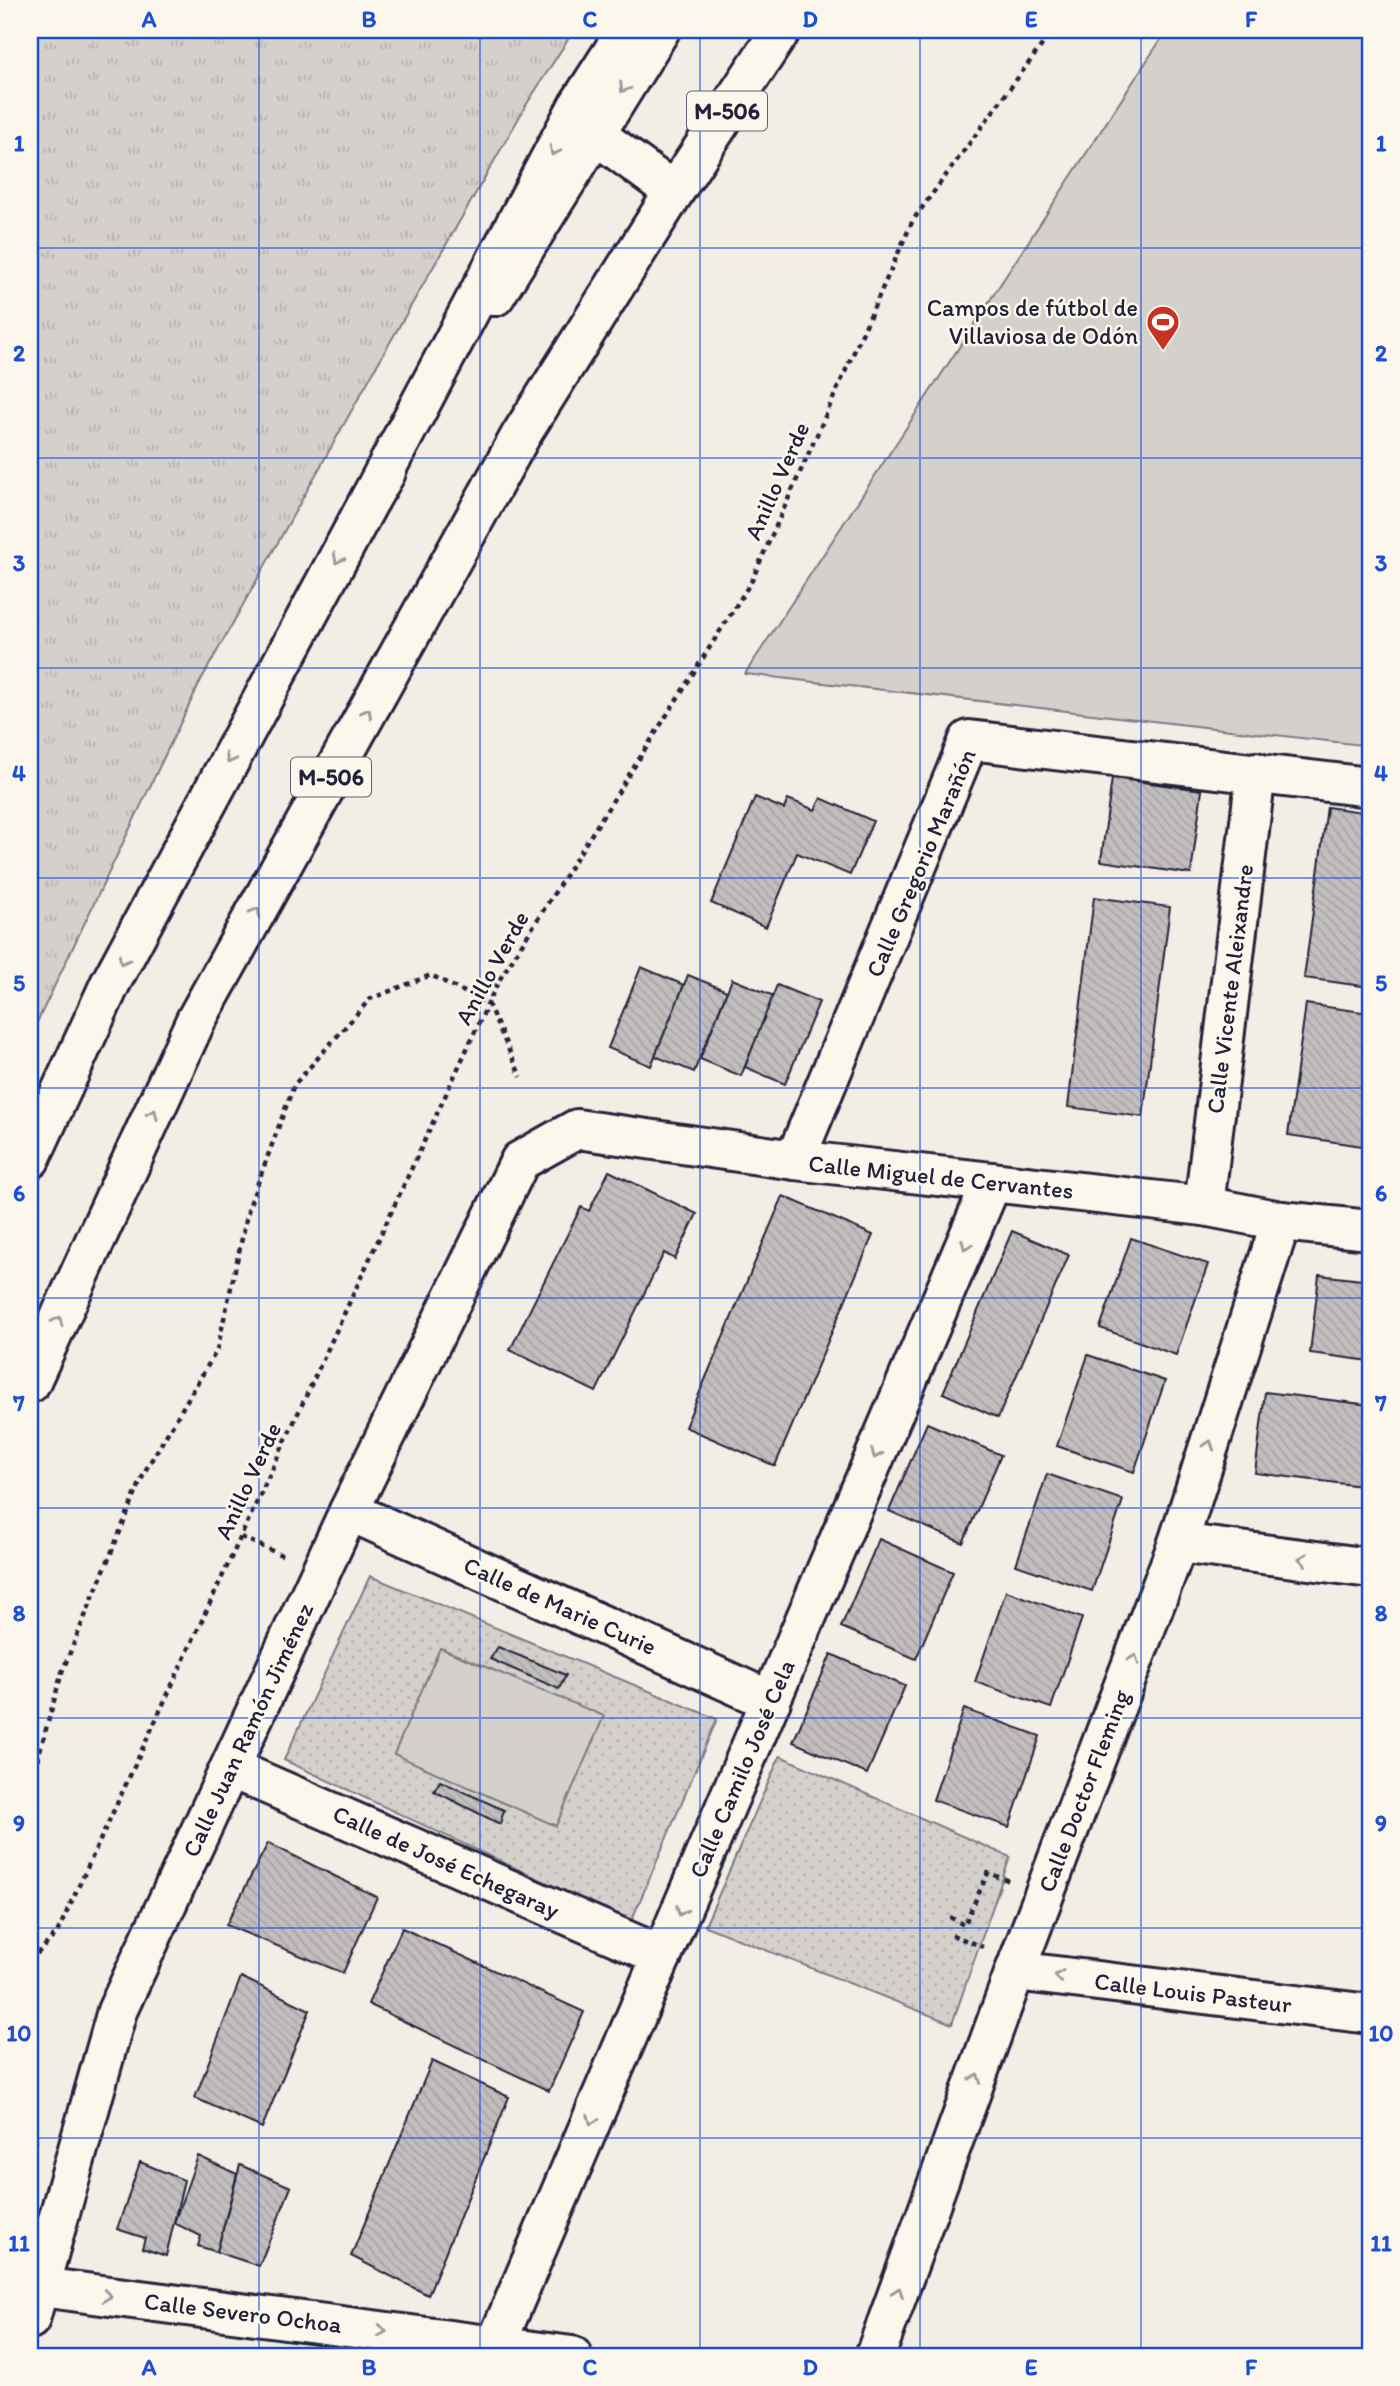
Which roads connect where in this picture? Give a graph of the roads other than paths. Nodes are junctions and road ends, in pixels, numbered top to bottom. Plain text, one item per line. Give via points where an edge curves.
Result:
1 (626, 30) edge
2 (660, 30) edge
3 (781, 30) edge
4 (800, 30) edge
5 (595, 134) junction
6 (674, 192) junction
7 (370, 499) junction
8 (1256, 772) junction
9 (1370, 787) edge
10 (30, 1159) edge
11 (795, 1160) junction
12 (520, 1161) joint
13 (992, 1182) junction
14 (1204, 1206) junction
15 (1281, 1221) junction
16 (1370, 1230) edge
17 (30, 1383) edge
18 (349, 1511) junction
19 (1178, 1544) junction
20 (1370, 1568) edge
21 (771, 1701) junction
22 (230, 1768) junction
23 (662, 1956) junction
24 (1015, 1971) junction
25 (1370, 2014) edge
26 (35, 2303) edge
27 (494, 2351) edge
28 (572, 2356) edge
29 (875, 2356) edge

1 -> 7 main road via 578,106
2 -> 5 main road
3 - 6 main road, M-506
4 - 6 main road
5 - 6 main road
5 - 7 main road
17 -> 6 main road, M-506 via 196,1020 521,435
7 -> 10 main road via 110,984
8 - 9 main road, Calle Gregorio Marañón
8 - 11 main road, Calle Gregorio Marañón via 970,740
8 - 14 main road, Calle Vicente Aleixandre
11 - 12 main road, Calle Miguel de Cervantes via 577,1129
11 - 13 main road, Calle Miguel de Cervantes
12 - 18 main road, Calle Juan Ramón Jiménez
13 - 14 main road, Calle Miguel de Cervantes
13 -> 21 main road, Calle Camilo José Cela
14 - 15 main road, Calle Miguel de Cervantes
15 - 16 main road, Calle Miguel de Cervantes
19 -> 15 main road, Calle Doctor Fleming
18 - 21 main road, Calle de Marie Curie
18 - 22 main road, Calle Juan Ramón Jiménez
20 -> 19 main road
24 -> 19 main road, Calle Doctor Fleming
21 -> 23 main road, Calle Camilo José Cela
22 - 23 main road, Calle de José Echegaray
22 - 26 main road, Calle Juan Ramón Jiménez via 117,2011
23 -> 27 main road, Calle Camilo José Cela
25 -> 24 main road, Calle Louis Pasteur
29 -> 24 main road, Calle Doctor Fleming
26 -> 27 main road, Calle Severo Ochoa
27 - 28 main road, Calle Severo Ochoa

